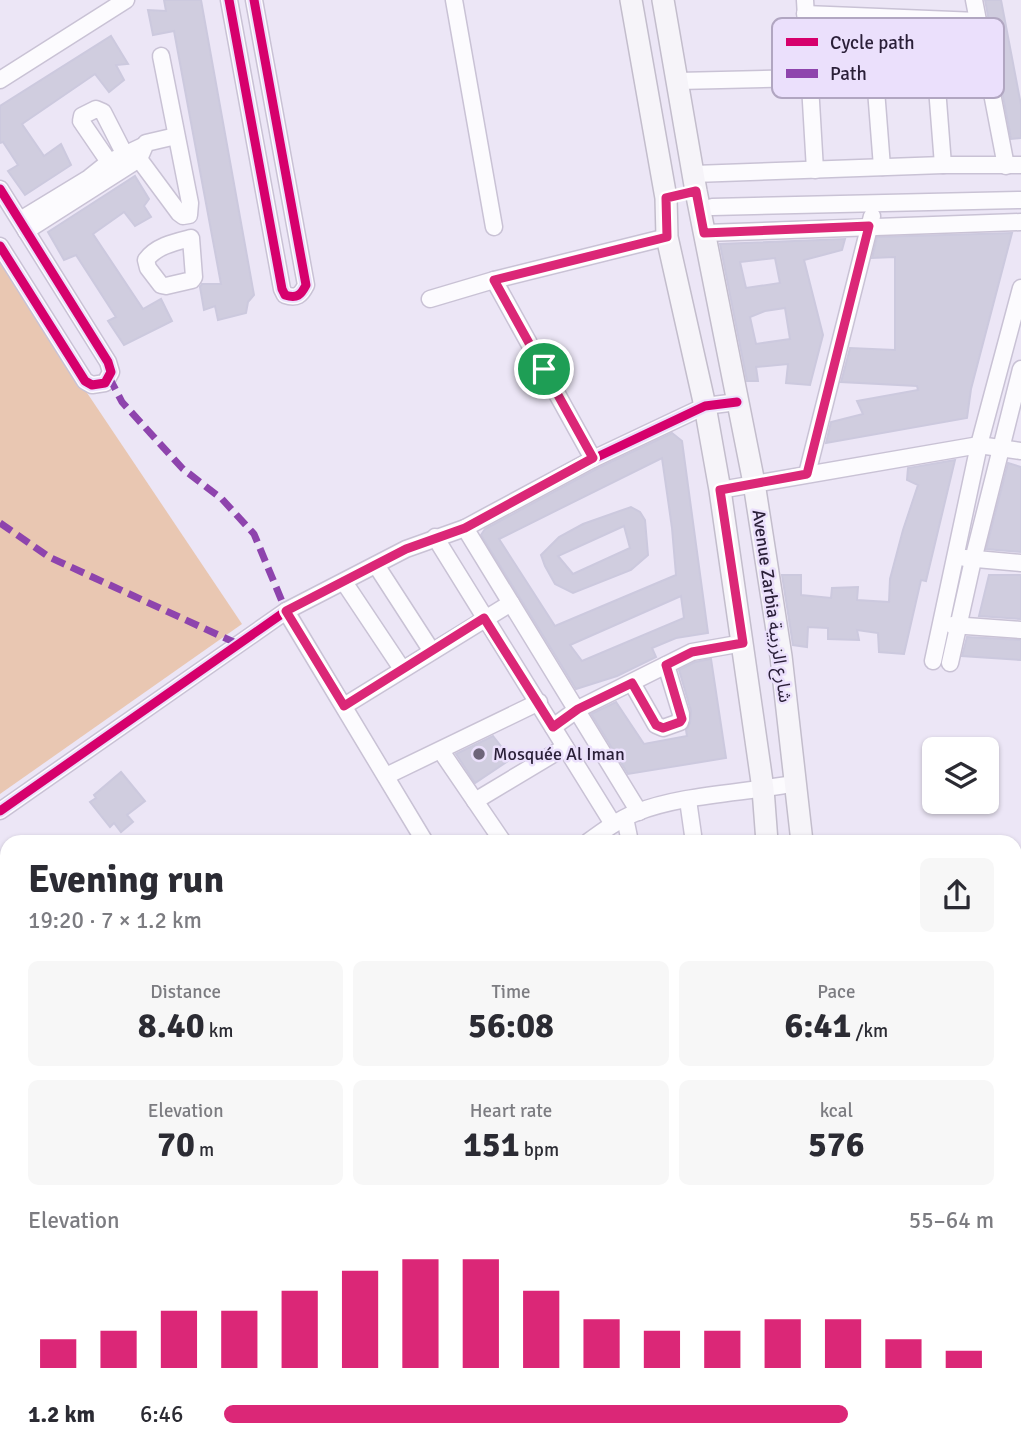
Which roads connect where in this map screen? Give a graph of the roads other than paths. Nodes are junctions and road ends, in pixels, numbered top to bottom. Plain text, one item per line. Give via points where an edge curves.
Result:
1 (126, 0) edge
2 (229, 0) edge
3 (254, 0) edge
4 (454, 0) edge
5 (631, 0) edge
6 (663, 0) edge
7 (974, 0) edge
8 (805, 7) edge
9 (941, 18) edge
10 (977, 18) edge
11 (161, 56) dead end
12 (772, 79) edge
13 (0, 80) edge
14 (678, 82) junction
15 (811, 98) edge
16 (877, 98) edge
17 (938, 98) edge
18 (994, 98) edge
19 (176, 136) junction
20 (135, 153) junction
21 (109, 162) junction
22 (943, 165) junction
23 (1013, 166) edge
24 (882, 167) junction
25 (815, 170) junction
26 (695, 183) junction
27 (0, 189) edge
28 (666, 198) junction
29 (990, 200) junction
30 (1021, 200) edge
31 (874, 203) junction
32 (750, 206) junction
33 (712, 207) dead end
34 (189, 215) junction
35 (991, 222) junction
36 (1021, 222) edge
37 (23, 225) junction
38 (869, 226) junction
39 (494, 227) dead end
40 (751, 231) junction
41 (704, 233) junction
42 (667, 237) junction
43 (191, 238) dead end
44 (0, 246) edge
45 (494, 280) junction
46 (1021, 288) edge
47 (430, 299) dead end
48 (1021, 369) edge
49 (994, 391) junction
50 (1015, 393) junction
51 (737, 402) junction
52 (705, 405) junction
53 (979, 445) junction
54 (1003, 447) junction
55 (1021, 451) edge
56 (593, 458) junction
57 (807, 474) junction
58 (754, 483) junction
59 (720, 490) junction
60 (465, 528) junction
61 (435, 537) junction
62 (956, 556) junction
63 (973, 560) junction
64 (1021, 563) edge
65 (376, 565) junction
66 (344, 582) junction
67 (511, 603) junction
68 (286, 611) junction
69 (484, 618) junction
70 (942, 624) junction
71 (959, 625) junction
72 (1021, 630) edge
73 (743, 643) junction
74 (431, 650) junction
75 (933, 661) dead end
76 (950, 663) dead end
77 (666, 665) junction
78 (402, 670) junction
79 (557, 679) junction
80 (632, 683) junction
81 (536, 698) junction
82 (344, 706) junction
83 (578, 709) junction
84 (553, 727) junction
85 (565, 747) junction
86 (442, 751) junction
87 (386, 776) junction
88 (797, 783) junction
89 (763, 789) junction
90 (688, 800) junction
91 (475, 802) junction
92 (0, 811) edge
93 (626, 818) junction
94 (421, 835) edge
95 (498, 835) edge
96 (599, 835) edge
97 (629, 835) edge
98 (693, 835) edge
99 (766, 835) edge
100 (802, 835) edge

1 - 13 street
2 - 3 street via 282,289 285,295 297,297 306,285
4 - 39 street
5 - 28 main road, Avenue Zarbia شارع الزربية
6 - 14 main road, Avenue Zarbia شارع الزربية
7 - 10 street
8 - 9 street
11 - 19 street
12 - 14 street
14 - 26 main road, Avenue Zarbia شارع الزربية
15 - 25 street
16 - 24 street
17 - 22 street
18 - 23 street
19 - 20 street via 151,141
19 - 34 street
20 - 21 street
20 - 21 street via 96,108 81,121
20 - 34 street via 180,213
20 - 37 street
21 - 37 street
22 - 23 street
22 - 24 street
24 - 25 street
25 - 26 street
26 - 28 main road
26 - 41 main road, Avenue Zarbia شارع الزربية
27 - 37 street
28 - 42 main road, Avenue Zarbia شارع الزربية
29 - 30 street
29 - 31 street
29 - 35 street
31 - 32 street
31 - 38 street
32 - 33 street
32 - 40 street
34 - 43 street
35 - 36 street
35 - 38 street
37 - 44 street via 108,362 111,372 105,383 85,381
38 - 40 street
38 - 57 street
40 - 41 street
41 - 51 main road, Avenue Zarbia شارع الزربية
42 - 45 street
42 - 52 main road, Avenue Zarbia شارع الزربية
45 - 47 street
45 - 56 street
46 - 49 street
48 - 50 street
49 - 50 street
49 - 53 street
50 - 54 street
51 - 52 street
51 - 58 main road, Avenue Zarbia شارع الزربية
52 - 56 street
52 - 59 main road, Avenue Zarbia شارع الزربية
53 - 54 street
53 - 57 street
53 - 62 street
54 - 55 street
54 - 63 street
56 - 60 street
57 - 58 street
58 - 59 street
58 - 88 main road, Avenue Zarbia شارع الزربية
59 - 73 main road, Avenue Zarbia شارع الزربية
60 - 61 street
60 - 67 street
61 - 65 street
61 - 69 street
62 - 63 street
62 - 70 street
63 - 64 street
63 - 71 street
65 - 66 street
65 - 74 street
66 - 68 street
66 - 78 street
67 - 69 street
67 - 79 street
68 - 82 street
68 - 92 street
69 - 74 street
69 - 81 street
70 - 71 street
70 - 75 street
71 - 72 street
71 - 76 street
73 - 77 street via 692,652
73 - 89 main road, Avenue Zarbia شارع الزربية
74 - 78 street
77 - 80 street
77 - 80 street via 680,722 663,728 656,725
78 - 82 street
79 - 81 street
79 - 83 street
80 - 83 street
81 - 84 street
81 - 86 street
82 - 87 street
83 - 84 street
83 - 93 street
84 - 85 street
85 - 91 street
85 - 93 street
86 - 87 street
86 - 91 street
87 - 94 street
88 - 89 street
88 - 100 main road, Avenue Zarbia شارع الزربية
89 - 90 street
89 - 99 main road, Avenue Zarbia شارع الزربية
90 - 93 street
90 - 98 street
91 - 95 street
93 - 96 street
93 - 97 street

